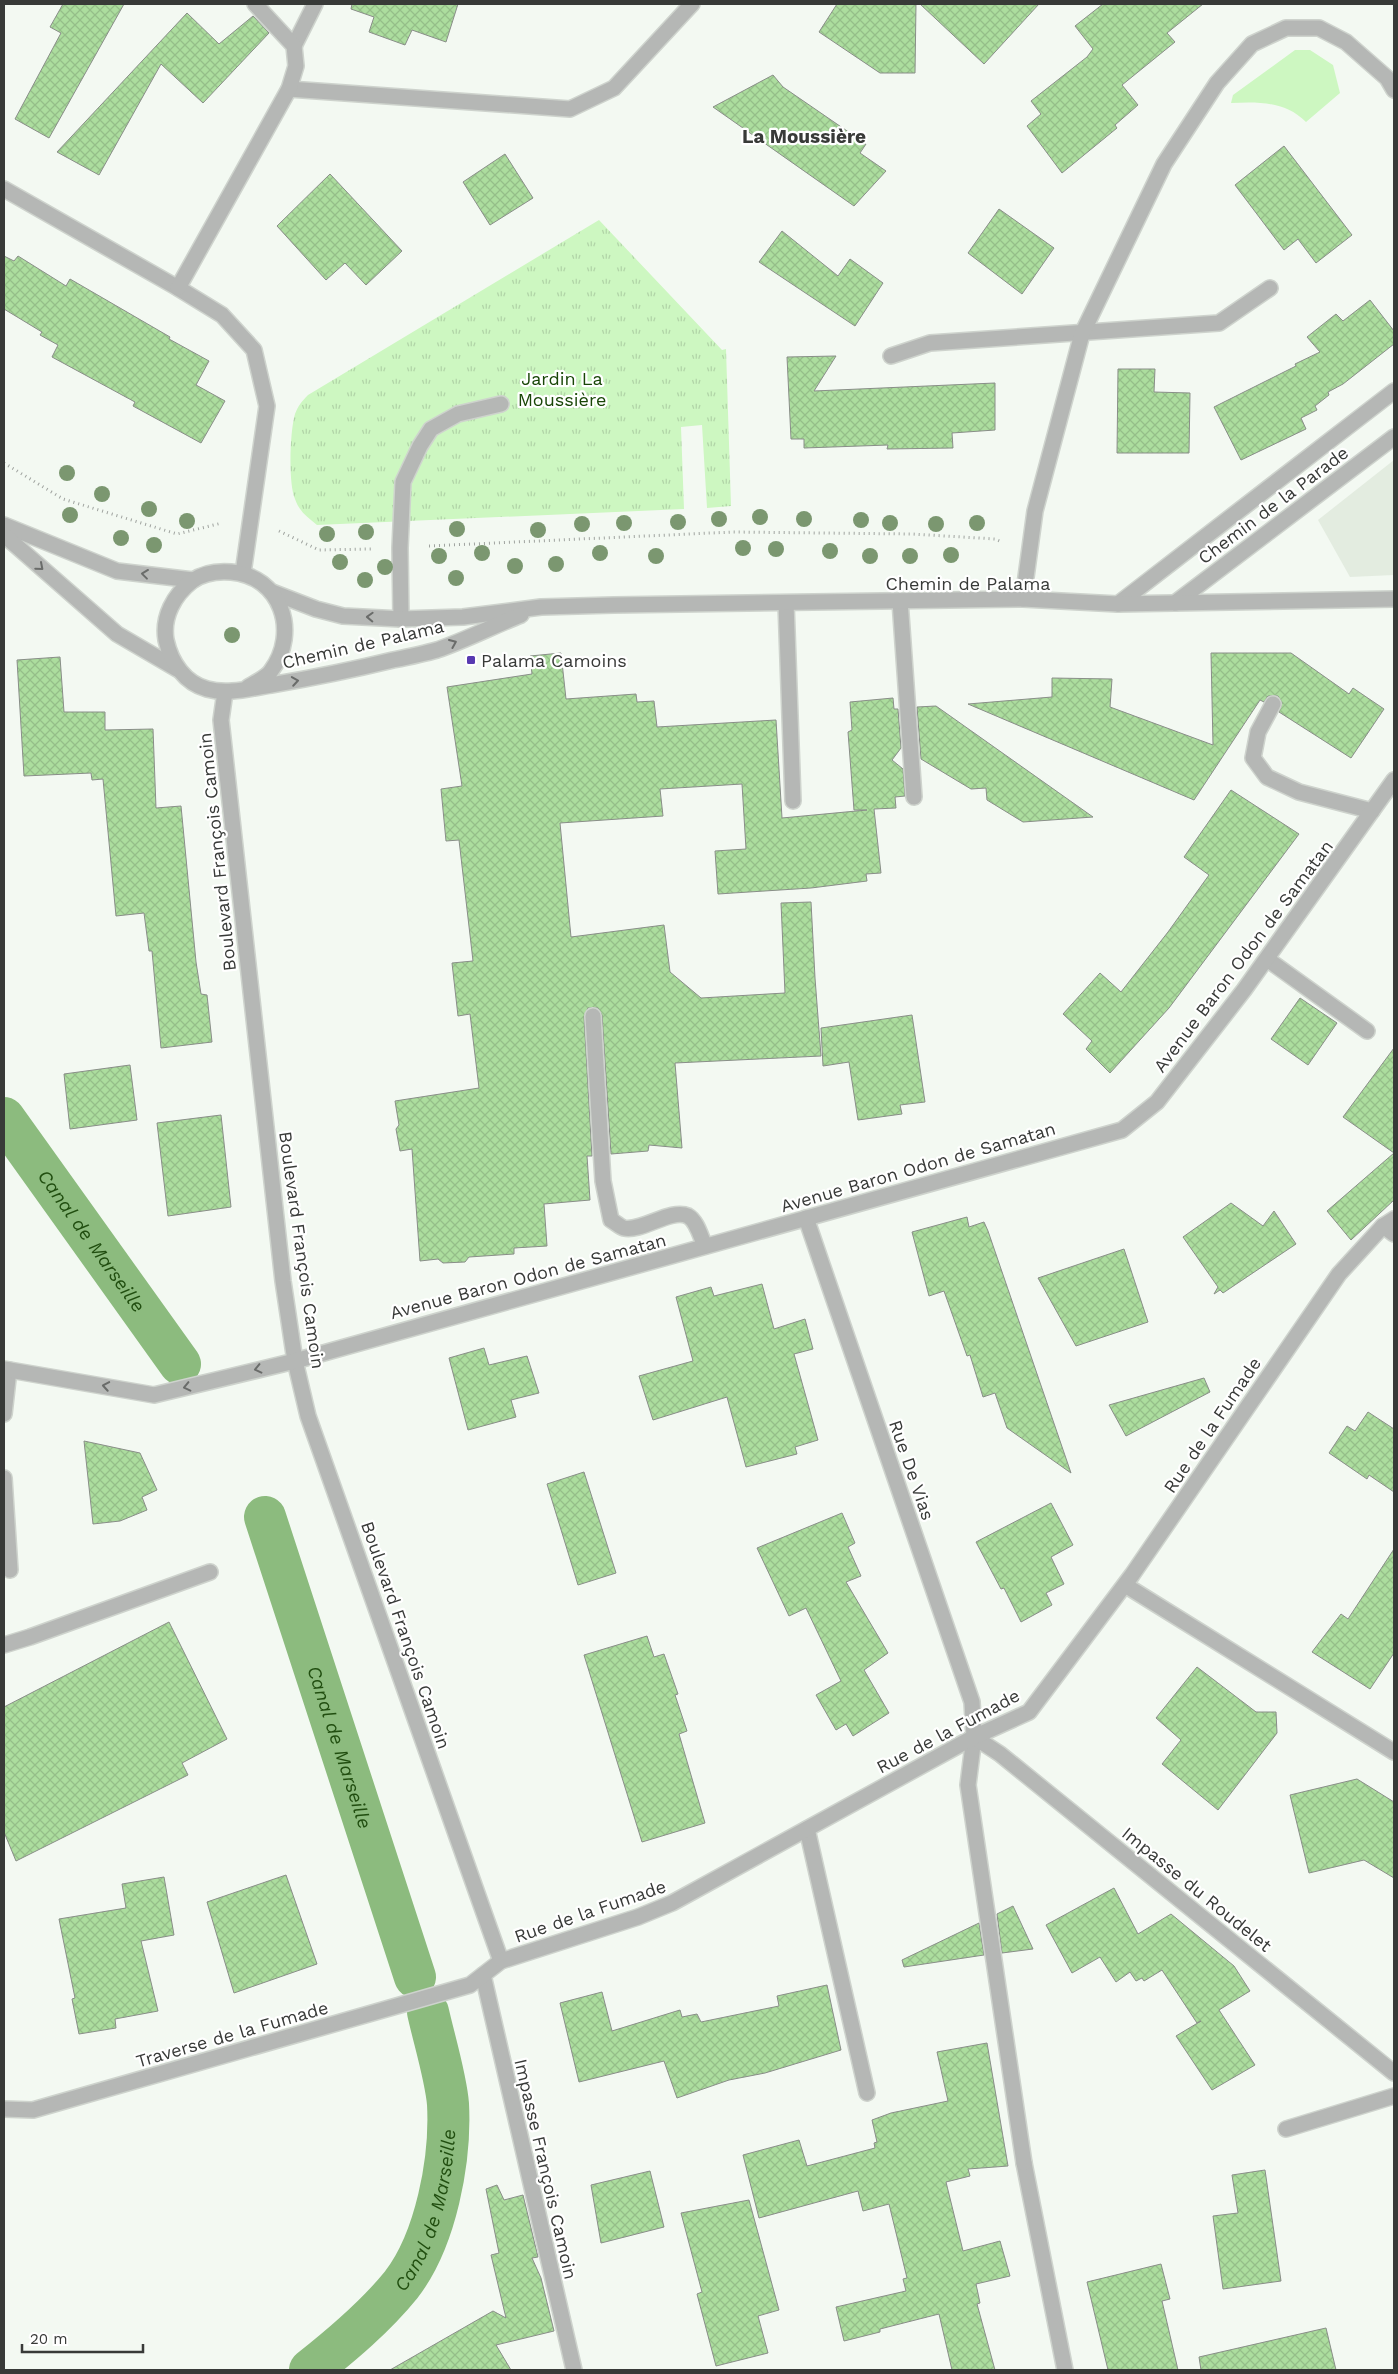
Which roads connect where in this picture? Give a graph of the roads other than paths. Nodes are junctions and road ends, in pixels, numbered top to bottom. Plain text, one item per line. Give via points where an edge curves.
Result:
1 (256, 4) edge
2 (315, 4) edge
3 (692, 4) edge
4 (294, 46) junction
5 (289, 89) junction
6 (1394, 90) edge
7 (4, 189) edge
8 (178, 288) junction
9 (1270, 288) dead end
10 (1082, 334) junction
11 (891, 356) dead end
12 (1394, 391) edge
13 (500, 404) dead end
14 (1394, 437) edge
15 (4, 525) edge
16 (4, 535) edge
17 (243, 573) junction
18 (193, 580) junction
19 (272, 592) junction
20 (1023, 599) junction
21 (1394, 599) edge
22 (900, 601) junction
23 (786, 603) junction
24 (1175, 603) junction
25 (1118, 604) junction
26 (541, 607) junction
27 (401, 619) junction
28 (178, 670) junction
29 (247, 688) junction
30 (225, 692) junction
31 (1273, 704) dead end
32 (1394, 780) edge
33 (914, 797) dead end
34 (793, 801) dead end
35 (1372, 812) junction
36 (1267, 959) junction
37 (592, 1016) dead end
38 (1367, 1031) dead end
39 (806, 1218) junction
40 (1391, 1226) edge
41 (705, 1246) junction
42 (296, 1361) junction
43 (6, 1369) edge
44 (4, 1414) edge
45 (4, 1478) edge
46 (10, 1570) dead end
47 (210, 1572) dead end
48 (1125, 1585) junction
49 (4, 1645) edge
50 (974, 1736) junction
51 (1394, 1752) edge
52 (807, 1829) junction
53 (501, 1961) junction
54 (482, 1975) junction
55 (470, 1985) joint
56 (1394, 2073) edge
57 (867, 2093) dead end
58 (1394, 2096) edge
59 (4, 2109) edge
60 (1286, 2129) dead end
61 (574, 2370) edge
62 (1065, 2370) edge

1 - 4 street
2 - 4 street
3 - 5 street via 614,88 570,109
4 - 5 street via 296,66
5 - 8 street
6 - 10 street via 1387,78 1346,42 1318,28 1286,28 1252,44 1217,84 1164,164
7 - 8 street
8 - 17 street via 222,315 254,350 267,406
9 - 10 street via 1219,323
10 - 11 street via 930,343
10 - 20 street via 1035,511
12 - 25 street
13 - 27 street via 458,414 431,429 403,482
14 - 24 street, Chemin de la Parade
18 -> 15 street via 117,571
16 -> 28 street via 117,634
17 - 18 street via 217,571
17 - 19 street via 259,580
18 - 28 street via 178,593 168,612 164,632 168,652
27 -> 19 street, Chemin de Palama via 343,616
19 - 29 street via 285,618 285,647 270,672
20 - 22 street, Chemin de Palama
20 - 25 street, Chemin de Palama
21 - 24 street, Chemin de Palama
22 - 23 street, Chemin de Palama
22 - 33 street
23 - 26 street, Chemin de Palama
23 - 34 street
24 - 25 street, Chemin de Palama
26 - 27 street, Chemin de Palama via 463,617
29 -> 26 street, Chemin de Palama via 329,676 437,650
28 - 30 street via 191,682
29 - 30 street
30 - 42 street, Boulevard François Camoin via 221,720 283,1281
31 - 35 street via 1258,732 1253,758 1267,777 1300,792
32 - 35 street, Avenue Baron Odon de Samatan
35 - 36 street, Avenue Baron Odon de Samatan
36 - 38 street
36 - 39 street, Avenue Baron Odon de Samatan via 1157,1102 1122,1130
37 - 41 street via 603,1181 611,1220 624,1228 679,1215 689,1216
39 - 41 street, Avenue Baron Odon de Samatan
39 - 50 street, Rue De Vias via 972,1702
40 - 48 street, Rue de la Fumade via 1338,1274
41 - 42 street, Avenue Baron Odon de Samatan
42 -> 43 street, Avenue Baron Odon de Samatan via 154,1395
42 - 53 street, Boulevard François Camoin via 308,1416
43 - 44 street
45 - 46 street
47 - 49 street
48 - 50 street, Rue de la Fumade via 1029,1712
48 - 51 street
50 - 52 street, Rue de la Fumade
50 - 56 street, Impasse du Roudelet
50 - 62 street, Rue De Vias via 968,1785 1024,2163
52 - 53 street, Rue de la Fumade via 672,1903
52 - 57 street
53 - 54 street, Rue de la Fumade
54 - 55 street, Rue de la Fumade
54 - 61 street, Impasse François Camoin
55 - 59 street, Traverse de la Fumade via 33,2110
58 - 60 street

